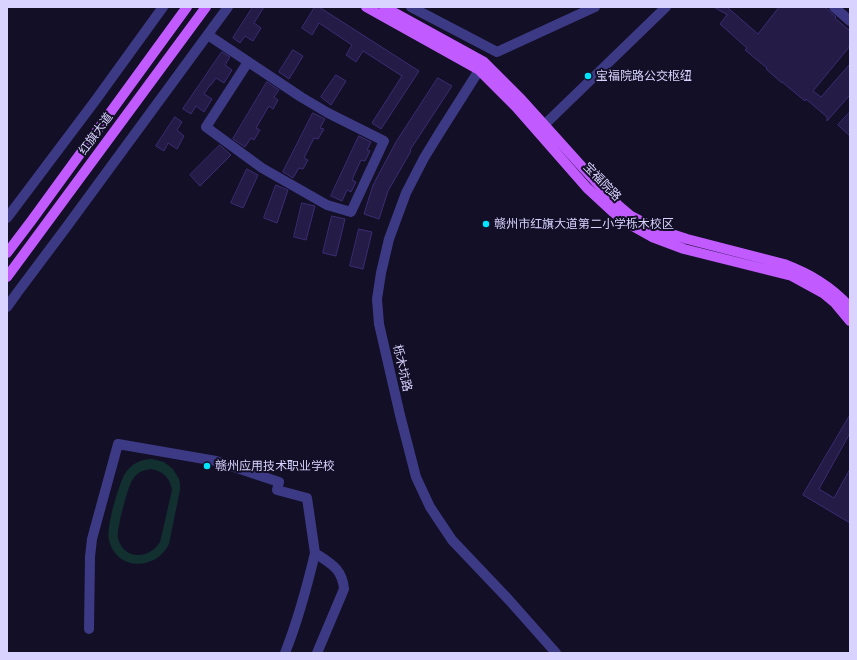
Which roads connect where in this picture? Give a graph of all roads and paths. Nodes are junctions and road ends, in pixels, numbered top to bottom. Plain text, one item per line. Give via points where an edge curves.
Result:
1 (163, 7) edge
2 (187, 7) edge
3 (206, 7) edge
4 (228, 7) edge
5 (366, 7) edge
6 (384, 7) edge
7 (411, 7) edge
8 (595, 7) edge
9 (666, 7) edge
10 (834, 7) edge
11 (850, 21) edge
12 (208, 34) junction
13 (248, 62) junction
14 (482, 66) junction
15 (541, 128) junction
16 (7, 218) edge
17 (7, 253) edge
18 (7, 276) edge
19 (7, 307) edge
20 (850, 307) edge
21 (850, 321) edge
22 (315, 553) junction
23 (89, 629) dead end
24 (286, 653) edge
25 (317, 653) edge
26 (556, 653) edge

1 - 16 street
2 - 17 main road, 红旗大道
3 - 18 main road, 红旗大道
4 - 12 street
5 - 14 main road, 宝福院路
6 - 14 main road, 宝福院路
7 - 8 street via 497,52
9 - 15 street
10 - 11 street
12 - 13 street
12 - 19 street
13 - 13 street via 328,113 384,141 351,212 327,205 262,168 206,127
14 - 15 main road, 宝福院路 via 516,107
14 - 26 street, 栎木坑路 via 432,145 406,193 389,239 381,273 377,299 379,324 416,477 430,507 452,540
15 - 20 main road, 宝福院路 via 631,216 645,224 688,239 795,268 830,287
15 - 21 main road, 宝福院路 via 587,188 626,223 652,237 684,249 792,276 823,293
22 - 23 street via 307,498 277,490 280,482 216,461 118,444 92,539
22 - 24 street via 296,627
22 - 25 street via 339,571 344,589

